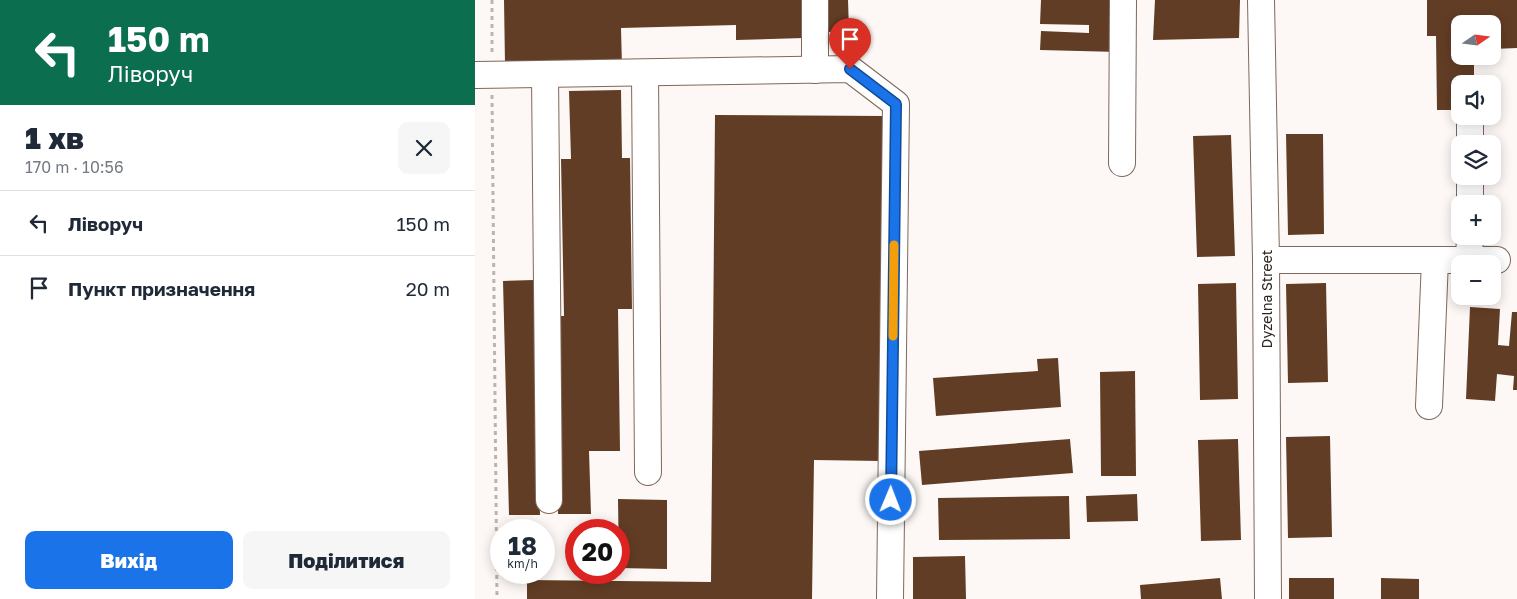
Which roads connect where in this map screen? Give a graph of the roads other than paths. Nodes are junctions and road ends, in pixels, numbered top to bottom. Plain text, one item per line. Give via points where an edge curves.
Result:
1 (815, 0) edge
2 (1123, 0) edge
3 (1261, 0) edge
4 (815, 70) junction
5 (645, 73) junction
6 (545, 74) junction
7 (484, 75) edge
8 (1123, 163) dead end
9 (1469, 248) edge
10 (1485, 255) edge
11 (1266, 260) junction
12 (1435, 260) junction
13 (1429, 406) dead end
14 (648, 472) dead end
15 (549, 500) dead end
16 (890, 599) edge
17 (1268, 599) edge

1 - 4 street
2 - 8 street
3 - 11 street, Dyzelna Street
4 - 5 street
4 - 16 street via 850,69 896,104
5 - 6 street
5 - 14 street
6 - 7 street
6 - 15 street
9 - 10 street
9 - 12 street
11 - 12 street
11 - 17 street, Dyzelna Street
12 - 13 street

